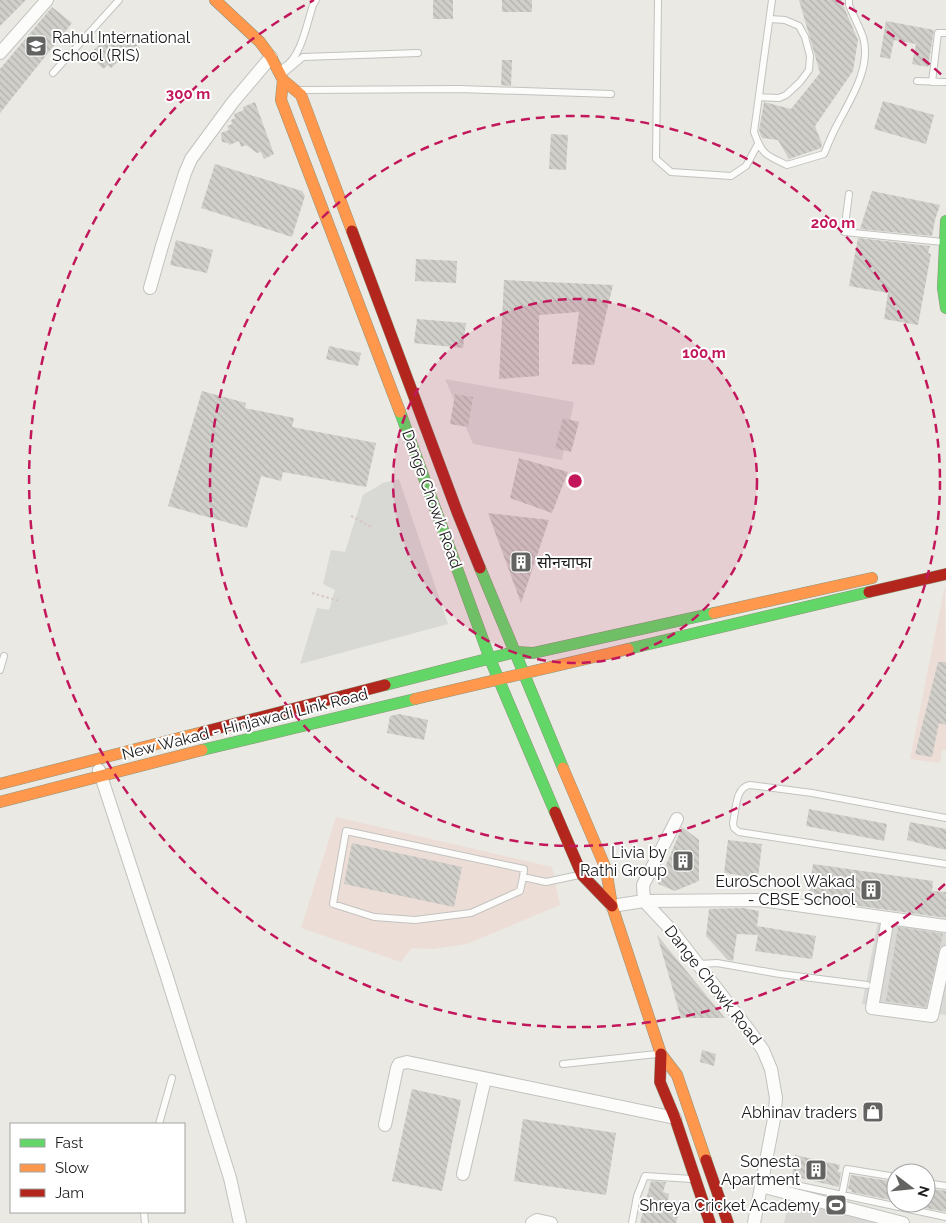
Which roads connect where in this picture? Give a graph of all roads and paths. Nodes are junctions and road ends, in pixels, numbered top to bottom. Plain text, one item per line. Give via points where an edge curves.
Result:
1 (47, 0) edge
2 (119, 0) edge
3 (215, 0) edge
4 (316, 0) edge
5 (658, 0) edge
6 (772, 0) edge
7 (849, 0) edge
8 (770, 19) junction
9 (946, 33) edge
10 (0, 53) edge
11 (418, 53) dead end
12 (271, 57) junction
13 (54, 72) dead end
14 (281, 75) junction
15 (918, 81) dead end
16 (932, 82) junction
17 (946, 82) edge
18 (295, 90) junction
19 (611, 94) dead end
20 (759, 96) junction
21 (758, 144) junction
22 (849, 194) dead end
23 (946, 221) edge
24 (944, 242) junction
25 (150, 288) dead end
26 (378, 302) junction
27 (946, 308) edge
28 (361, 311) junction
29 (351, 516) dead end
30 (373, 528) dead end
31 (946, 574) edge
32 (884, 576) dead end
33 (312, 593) dead end
34 (339, 601) dead end
35 (514, 652) junction
36 (4, 656) dead end
37 (490, 660) junction
38 (0, 670) edge
39 (523, 674) junction
40 (499, 679) junction
41 (270, 715) junction
42 (274, 732) junction
43 (96, 759) junction
44 (101, 776) junction
45 (0, 784) edge
46 (0, 802) edge
47 (946, 818) edge
48 (677, 819) dead end
49 (946, 864) edge
50 (582, 875) junction
51 (523, 877) junction
52 (644, 901) junction
53 (612, 906) junction
54 (888, 918) junction
55 (946, 926) edge
56 (946, 952) edge
57 (699, 964) junction
58 (866, 985) dead end
59 (661, 1054) junction
60 (563, 1064) dead end
61 (172, 1078) dead end
62 (485, 1078) junction
63 (675, 1118) junction
64 (159, 1123) edge
65 (385, 1125) dead end
66 (463, 1174) dead end
67 (886, 1175) edge
68 (696, 1179) junction
69 (762, 1182) junction
70 (842, 1195) junction
71 (946, 1217) edge
72 (240, 1223) edge
73 (532, 1223) edge
74 (551, 1223) edge
75 (632, 1223) edge
76 (710, 1223) edge
77 (728, 1223) edge
78 (754, 1223) edge
79 (903, 1223) edge

1 - 10 street
2 - 13 lane
3 - 12 main road, Dange Chowk Road via 260,42
4 - 14 lane via 297,53
5 - 21 lane via 656,159 671,172 731,176 746,166
6 - 8 lane
7 - 21 lane via 863,38 863,69 854,96 824,154 787,165 764,154
8 - 20 lane
8 - 20 lane via 785,20 799,26 806,37 809,70 786,95 779,98
9 - 16 lane via 938,33
11 - 14 lane via 303,57
12 - 14 main road, Dange Chowk Road
12 - 25 street via 192,159
14 - 18 main road, Dange Chowk Road
14 - 28 main road, Dange Chowk Road via 281,100
15 - 16 lane
16 - 17 lane
18 - 19 lane
18 - 26 main road, Dange Chowk Road via 301,95
20 - 21 lane via 754,132
22 - 24 lane via 844,232
23 - 24 main road
24 - 27 main road
26 - 28 main road
26 - 35 main road, Dange Chowk Road
28 - 37 main road, Dange Chowk Road
29 - 30 path
31 - 39 main road, New Wakad - Hinjawadi Link Road
32 - 35 main road, New Wakad - Hinjawadi Link Road via 533,653
33 - 34 path
35 - 37 main road, New Wakad - Hinjawadi Link Road
35 - 39 main road, Dange Chowk Road
36 - 38 lane
37 - 40 main road, Dange Chowk Road
37 - 41 main road, New Wakad - Hinjawadi Link Road
39 - 40 main road, New Wakad - Hinjawadi Link Road
39 - 53 main road, Dange Chowk Road via 606,869
40 - 42 main road, New Wakad - Hinjawadi Link Road
40 - 50 main road, Dange Chowk Road
41 - 42 main road
41 - 43 main road, New Wakad - Hinjawadi Link Road
42 - 44 main road, New Wakad - Hinjawadi Link Road
43 - 44 street
43 - 45 main road, New Wakad - Hinjawadi Link Road
44 - 46 main road, New Wakad - Hinjawadi Link Road
44 - 72 street via 230,1178
47 - 49 lane via 750,785 739,794 733,823 739,832
48 - 52 street via 643,885
50 - 51 lane via 546,882
50 - 53 main road, Dange Chowk Road
51 - 51 lane via 520,891 471,914 415,920 374,917 333,904 346,831 524,870
52 - 53 street
52 - 54 street via 760,900
52 - 57 street, Dange Chowk Road
53 - 59 main road, Dange Chowk Road
54 - 55 street
54 - 56 street via 872,1008 932,1016
57 - 58 lane via 717,963
57 - 69 street, Dange Chowk Road via 751,1032 771,1069 776,1098
59 - 60 lane
59 - 63 main road, Dange Chowk Road via 660,1082
59 - 77 main road, Dange Chowk Road via 678,1075
61 - 64 lane
62 - 63 street
62 - 65 street via 407,1062 399,1064
62 - 66 street
63 - 68 main road, Dange Chowk Road
67 - 70 lane via 847,1169
68 - 75 lane via 645,1176 636,1196
68 - 76 main road, Dange Chowk Road
69 - 70 lane
69 - 78 street, Dange Chowk Road
69 - 79 street
70 - 71 lane
73 - 74 street via 537,1220

